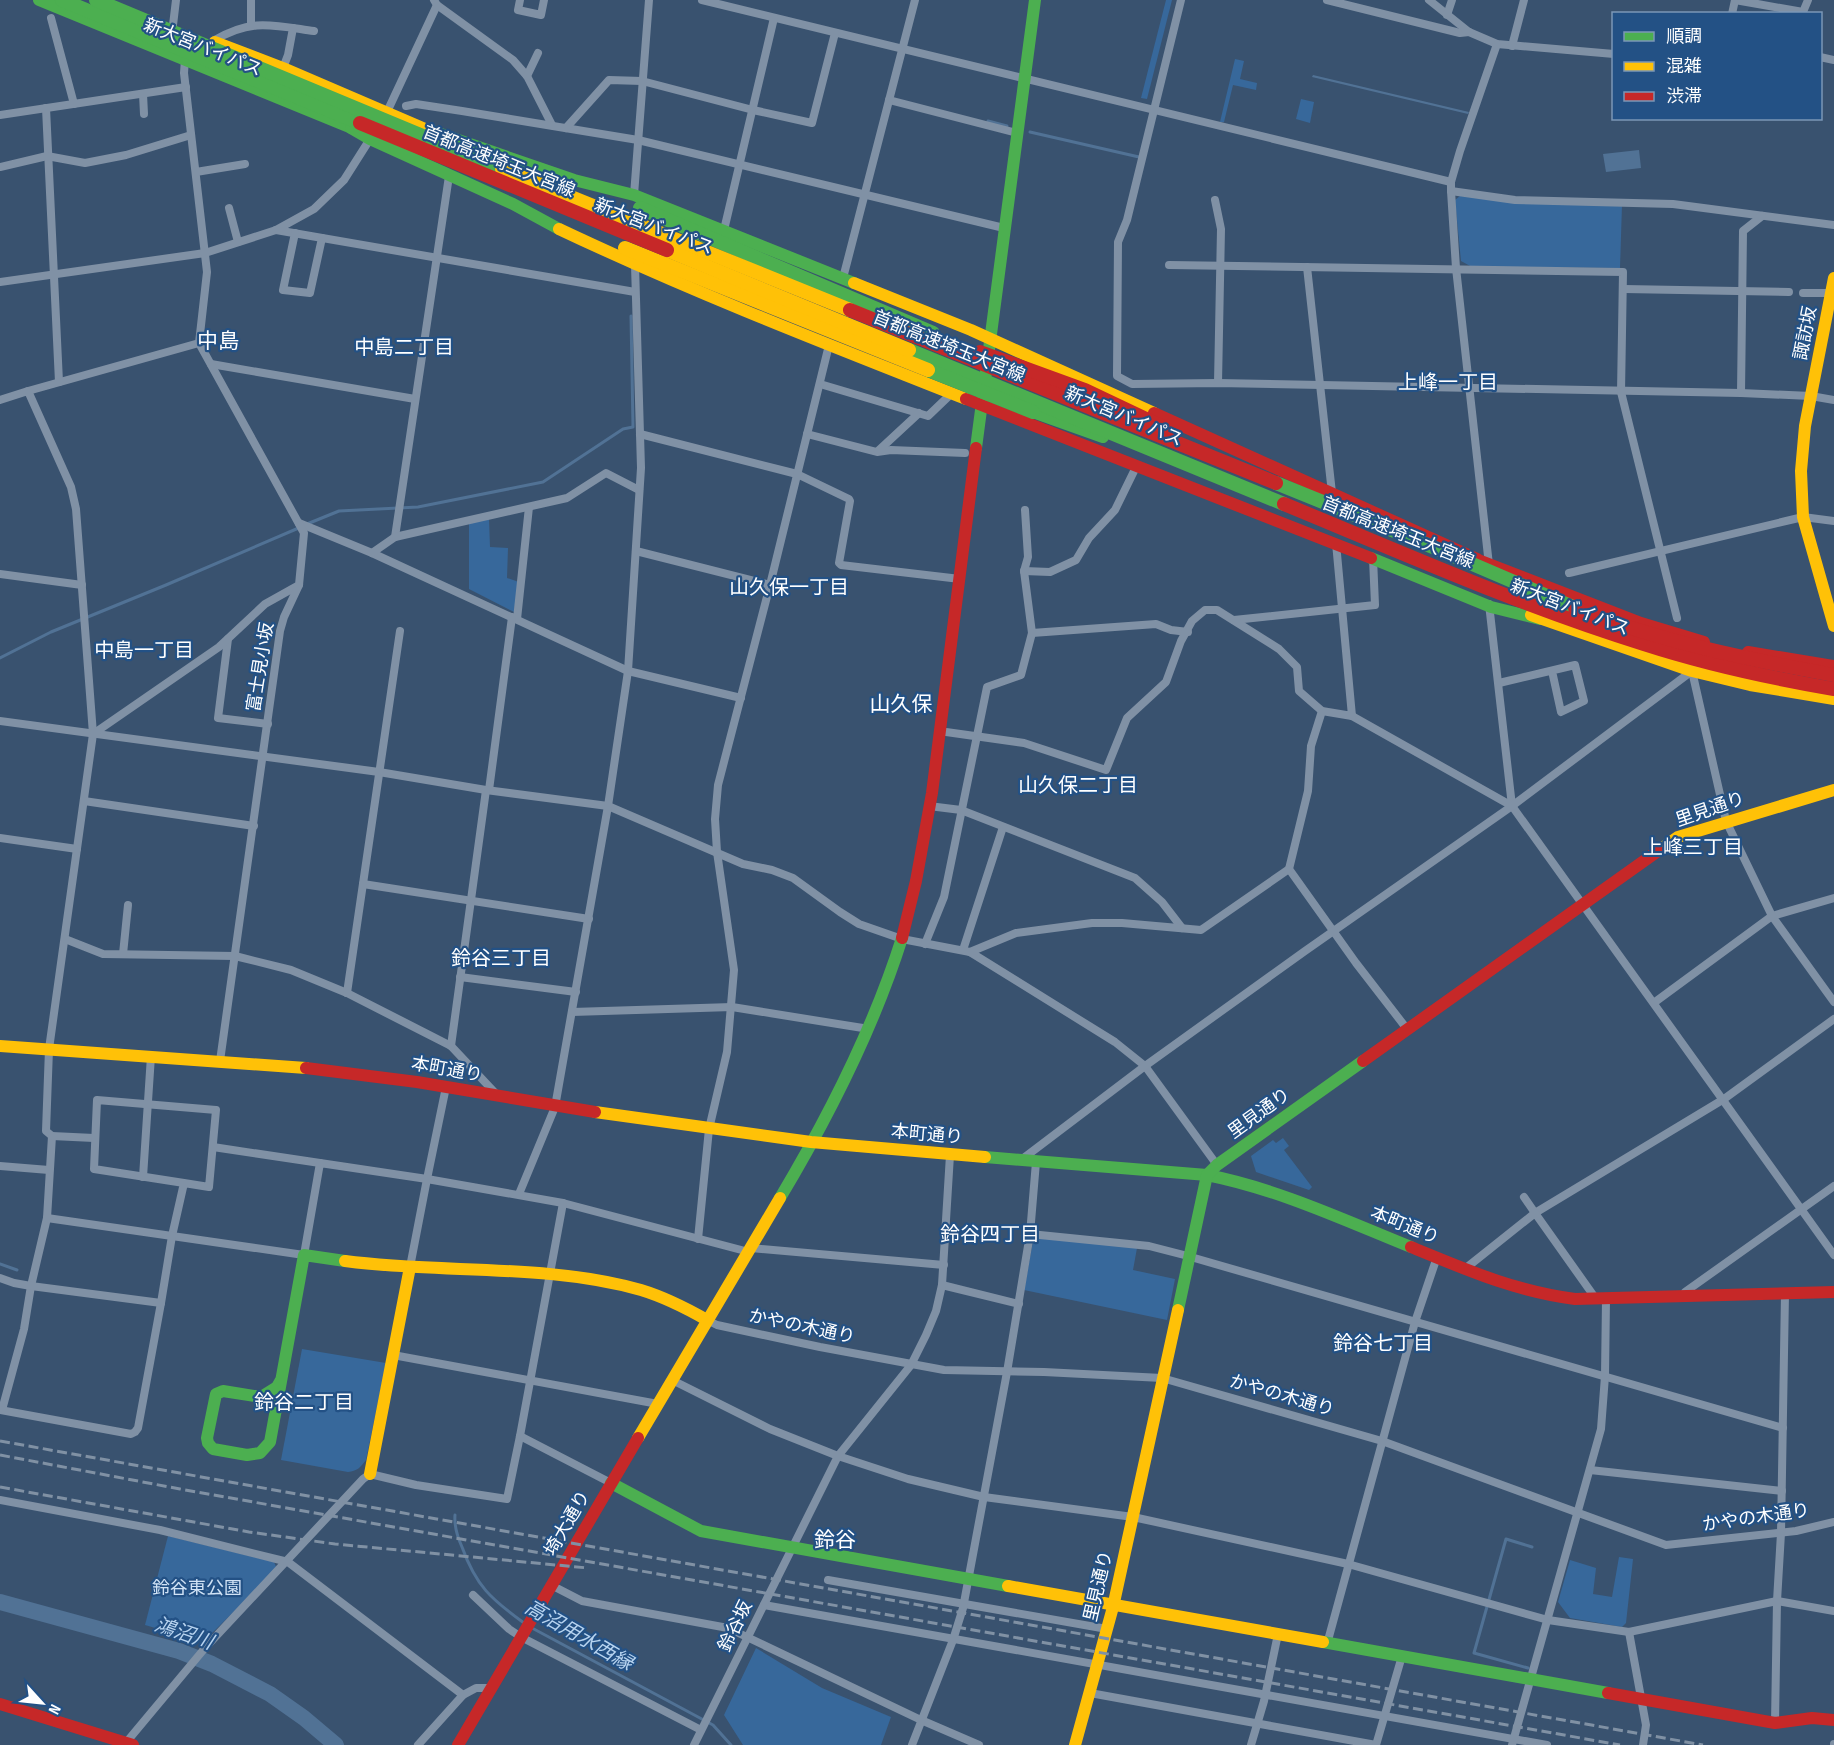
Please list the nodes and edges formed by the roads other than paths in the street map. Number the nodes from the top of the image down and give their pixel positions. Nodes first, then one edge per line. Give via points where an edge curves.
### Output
1 (39, 0) edge
2 (62, 0) edge
3 (96, 0) edge
4 (112, 0) edge
5 (176, 0) edge
6 (251, 0) edge
7 (520, 0) edge
8 (544, 0) edge
9 (649, 0) edge
10 (702, 0) edge
11 (915, 0) edge
12 (1035, 0) edge
13 (1181, 0) edge
14 (1331, 0) edge
15 (1429, 0) edge
16 (1452, 0) edge
17 (1524, 0) edge
18 (436, 2) edge
19 (1732, 12) edge
20 (1803, 12) edge
21 (1447, 15) junction
22 (51, 18) dead end
23 (774, 18) junction
24 (173, 25) junction
25 (251, 25) junction
26 (292, 28) junction
27 (314, 31) dead end
28 (1469, 32) junction
29 (835, 33) junction
30 (213, 41) junction
31 (1497, 44) junction
32 (1512, 46) junction
33 (902, 49) junction
34 (538, 53) dead end
35 (1612, 54) edge
36 (185, 59) junction
37 (283, 68) junction
38 (527, 76) junction
39 (1025, 79) junction
40 (642, 81) junction
41 (186, 87) junction
42 (142, 94) junction
43 (889, 100) junction
44 (74, 104) junction
45 (406, 106) dead end
46 (46, 108) junction
47 (753, 110) junction
48 (1153, 110) junction
49 (387, 112) junction
50 (144, 114) dead end
51 (0, 115) edge
52 (552, 125) junction
53 (351, 128) junction
54 (566, 128) junction
55 (432, 131) junction
56 (1017, 133) junction
57 (191, 135) junction
58 (370, 139) junction
59 (638, 140) junction
60 (47, 156) junction
61 (245, 164) dead end
62 (740, 164) junction
63 (0, 166) edge
64 (196, 172) junction
65 (449, 176) junction
66 (574, 180) junction
67 (1451, 187) junction
68 (865, 194) junction
69 (634, 195) junction
70 (1215, 200) dead end
71 (513, 204) junction
72 (229, 208) dead end
73 (1762, 216) junction
74 (1834, 225) edge
75 (1004, 228) junction
76 (276, 230) junction
77 (724, 230) junction
78 (295, 233) junction
79 (322, 238) junction
80 (238, 242) junction
81 (205, 253) junction
82 (437, 258) junction
83 (1220, 264) junction
84 (635, 265) junction
85 (1169, 265) dead end
86 (1307, 267) junction
87 (1456, 268) junction
88 (55, 276) junction
89 (843, 278) junction
90 (1834, 278) edge
91 (0, 282) edge
92 (1624, 289) junction
93 (1741, 291) junction
94 (635, 292) junction
95 (1789, 292) dead end
96 (1803, 293) dead end
97 (1831, 293) junction
98 (989, 338) junction
99 (199, 344) junction
100 (829, 345) junction
101 (211, 364) junction
102 (59, 382) junction
103 (1218, 383) junction
104 (820, 384) junction
105 (1319, 386) junction
106 (1468, 388) junction
107 (28, 391) junction
108 (952, 392) junction
109 (1621, 392) junction
110 (1741, 393) junction
111 (1811, 396) junction
112 (415, 399) junction
113 (0, 400) edge
114 (1834, 400) edge
115 (981, 403) junction
116 (920, 413) junction
117 (640, 434) junction
118 (807, 434) junction
119 (877, 452) junction
120 (1158, 452) junction
121 (965, 453) dead end
122 (1137, 465) junction
123 (797, 474) junction
124 (639, 490) junction
125 (1332, 493) junction
126 (529, 507) junction
127 (1025, 510) dead end
128 (1803, 517) junction
129 (1834, 521) edge
130 (298, 523) junction
131 (395, 537) junction
132 (1414, 539) junction
133 (1336, 543) junction
134 (1660, 550) junction
135 (636, 551) junction
136 (372, 553) junction
137 (1373, 558) junction
138 (1483, 562) junction
139 (1024, 572) junction
140 (1569, 573) dead end
141 (0, 574) edge
142 (960, 579) junction
143 (82, 585) junction
144 (298, 585) junction
145 (770, 585) junction
146 (1484, 593) junction
147 (1491, 607) junction
148 (1341, 609) junction
149 (515, 618) junction
150 (1677, 618) dead end
151 (1540, 619) junction
152 (1233, 620) junction
153 (1834, 626) edge
154 (400, 631) dead end
155 (1188, 632) junction
156 (1032, 633) junction
157 (228, 638) junction
158 (1834, 666) edge
159 (628, 671) junction
160 (1552, 671) junction
161 (1692, 671) junction
162 (1834, 675) edge
163 (1499, 683) junction
164 (1834, 689) edge
165 (741, 698) junction
166 (1834, 699) edge
167 (1322, 711) junction
168 (1352, 716) junction
169 (0, 721) edge
170 (268, 724) junction
171 (939, 731) junction
172 (93, 734) junction
173 (976, 736) junction
174 (264, 756) junction
175 (379, 772) junction
176 (488, 790) junction
177 (1834, 790) edge
178 (84, 801) junction
179 (608, 806) junction
180 (929, 806) junction
181 (1512, 806) junction
182 (961, 810) junction
183 (1726, 821) junction
184 (254, 826) junction
185 (1003, 827) junction
186 (0, 838) edge
187 (77, 849) junction
188 (717, 852) junction
189 (1289, 869) junction
190 (363, 884) junction
191 (1834, 898) edge
192 (471, 900) junction
193 (1582, 903) junction
194 (128, 905) dead end
195 (1772, 916) junction
196 (589, 919) junction
197 (1182, 928) junction
198 (1334, 931) junction
199 (65, 939) junction
200 (902, 939) junction
201 (925, 944) junction
202 (966, 951) junction
203 (123, 954) junction
204 (235, 956) junction
205 (460, 977) junction
206 (576, 992) junction
207 (347, 993) junction
208 (1655, 1002) junction
209 (1834, 1002) edge
210 (732, 1007) junction
211 (572, 1012) junction
212 (1834, 1019) edge
213 (869, 1029) junction
214 (1407, 1029) junction
215 (0, 1046) edge
216 (451, 1046) junction
217 (50, 1049) junction
218 (151, 1056) junction
219 (220, 1061) junction
220 (1145, 1066) junction
221 (446, 1087) junction
222 (498, 1097) junction
223 (1724, 1099) junction
224 (148, 1104) junction
225 (555, 1107) junction
226 (709, 1129) junction
227 (52, 1136) junction
228 (94, 1138) junction
229 (811, 1142) junction
230 (213, 1147) junction
231 (950, 1155) junction
232 (1021, 1160) junction
233 (1036, 1162) junction
234 (320, 1163) junction
235 (0, 1166) edge
236 (49, 1170) junction
237 (1212, 1170) junction
238 (143, 1177) junction
239 (427, 1179) junction
240 (184, 1183) junction
241 (1834, 1186) edge
242 (519, 1194) junction
243 (1524, 1197) dead end
244 (563, 1203) junction
245 (1802, 1209) junction
246 (1535, 1213) junction
247 (47, 1218) junction
248 (1030, 1234) junction
249 (172, 1236) junction
250 (699, 1239) junction
251 (750, 1250) junction
252 (304, 1255) junction
253 (1834, 1255) edge
254 (1188, 1256) junction
255 (1437, 1257) junction
256 (944, 1265) junction
257 (410, 1267) junction
258 (1466, 1268) junction
259 (550, 1275) junction
260 (0, 1278) edge
261 (31, 1286) junction
262 (942, 1286) junction
263 (1834, 1292) edge
264 (1785, 1293) junction
265 (1684, 1296) junction
266 (1601, 1299) junction
267 (160, 1302) junction
268 (1019, 1304) junction
269 (707, 1320) junction
270 (1415, 1322) junction
271 (393, 1355) junction
272 (911, 1365) junction
273 (1007, 1372) junction
274 (1605, 1376) junction
275 (1162, 1378) junction
276 (530, 1379) junction
277 (282, 1380) junction
278 (672, 1380) junction
279 (261, 1397) junction
280 (658, 1404) junction
281 (1, 1410) edge
282 (276, 1413) junction
283 (1783, 1428) junction
284 (520, 1436) junction
285 (1382, 1441) junction
286 (838, 1456) junction
287 (1590, 1470) junction
288 (370, 1474) junction
289 (611, 1483) junction
290 (1782, 1491) junction
291 (984, 1497) junction
292 (0, 1500) edge
293 (1578, 1512) junction
294 (1132, 1517) junction
295 (1834, 1522) edge
296 (1781, 1533) junction
297 (792, 1548) junction
298 (288, 1562) junction
299 (1348, 1564) junction
300 (828, 1580) dead end
301 (968, 1580) junction
302 (551, 1586) junction
303 (473, 1595) dead end
304 (1777, 1601) junction
305 (964, 1604) junction
306 (764, 1605) junction
307 (1113, 1607) junction
308 (1834, 1611) edge
309 (1548, 1620) junction
310 (1107, 1629) junction
311 (525, 1630) junction
312 (1629, 1632) junction
313 (1278, 1634) junction
314 (748, 1637) junction
315 (953, 1640) junction
316 (1327, 1644) junction
317 (1402, 1656) junction
318 (1097, 1665) junction
319 (1530, 1679) junction
320 (491, 1688) junction
321 (1090, 1693) junction
322 (463, 1695) junction
323 (1265, 1695) junction
324 (1640, 1700) junction
325 (0, 1704) edge
326 (1384, 1716) junction
327 (921, 1720) junction
328 (1834, 1720) edge
329 (1257, 1723) junction
330 (1775, 1723) junction
331 (704, 1724) junction
332 (1513, 1742) edge
333 (127, 1744) edge
334 (418, 1745) edge
335 (458, 1745) edge
336 (694, 1745) edge
337 (912, 1745) edge
338 (979, 1745) edge
339 (1075, 1745) edge
340 (1251, 1745) edge
341 (1376, 1745) edge
342 (1547, 1745) edge
343 (1643, 1745) edge

1 - 36 main road, 新大宮バイパス
2 - 120 main road, 首都高速埼玉大宮線, bridge
3 - 132 main road, 首都高速埼玉大宮線, bridge
4 - 24 main road, 新大宮バイパス
5 - 24 street
6 - 25 street
7 - 8 street via 518,9 541,15
9 - 40 street
10 - 23 street
11 - 33 street
12 - 39 main road, 埼大通り
13 - 48 street
14 - 28 street via 1460,33
15 - 21 street
16 - 21 street
17 - 32 street
18 - 38 street via 513,60
18 - 49 street
19 - 20 street via 1735,0
21 - 28 street
22 - 44 street
23 - 29 street
23 - 47 street
24 - 30 main road, 新大宮バイパス
25 - 26 street
25 - 30 street
26 - 27 street
26 - 37 street
28 - 31 street
29 - 33 street
29 - 47 street via 812,123
30 - 37 main road, 新大宮バイパス
31 - 32 street
31 - 67 street
32 - 35 street
33 - 39 street
33 - 43 street
34 - 38 street
36 - 41 street
36 - 53 main road, 新大宮バイパス
37 - 49 main road, 新大宮バイパス
38 - 52 street
39 - 48 street
39 - 56 main road, 埼大通り
40 - 47 street
40 - 54 street via 609,81
40 - 59 street
41 - 42 street
41 - 57 street
42 - 44 street
42 - 50 street
43 - 56 street
43 - 68 street
44 - 46 street
45 - 52 street via 416,104
46 - 51 street
46 - 60 street
47 - 62 street
48 - 67 street
48 - 103 street via 1127,220 1118,242 1117,376 1132,384
49 - 55 main road, 新大宮バイパス
52 - 54 street
53 - 55 main road, 新大宮バイパス via 956,362
53 - 58 main road
54 - 59 street
55 - 66 main road
56 - 75 main road, 埼大通り
57 - 60 street via 85,163
57 - 64 street
58 - 65 main road
58 - 76 street via 344,180 322,202
59 - 62 street
59 - 69 street
60 - 63 street
60 - 88 street
61 - 64 street
62 - 68 street
62 - 77 street
64 - 81 street
65 - 71 main road
65 - 82 street
66 - 69 main road
66 - 132 main road, bridge via 970,349 1085,390 1351,507
67 - 73 street via 1515,200 1673,204
67 - 87 street
68 - 75 street
68 - 89 street
69 - 77 main road
70 - 83 street via 1221,229
71 - 84 main road
71 - 120 main road, bridge via 985,394 1127,446
72 - 80 street
73 - 74 street
73 - 93 street via 1743,231
75 - 98 main road, 埼大通り
76 - 78 street
76 - 80 street
77 - 89 main road
78 - 79 street
78 - 79 street via 283,290 310,293
79 - 82 street
80 - 81 street
81 - 88 street
81 - 99 street via 207,272
82 - 94 street
82 - 112 street
83 - 85 street
83 - 86 street
83 - 103 street
84 - 94 street
84 - 100 main road
86 - 87 street
86 - 105 street
87 - 92 street via 1623,272
87 - 106 street
88 - 91 street
88 - 102 street
89 - 98 main road
90 - 97 main road, 諏訪坂
92 - 93 street
92 - 109 street
93 - 95 street
93 - 110 street
94 - 117 street
96 - 97 street
97 - 111 main road, 諏訪坂
98 - 115 main road, 埼大通り
98 - 125 main road
99 - 101 street
99 - 102 street
100 - 104 street
100 - 108 main road
101 - 112 street
101 - 130 street
102 - 107 street
103 - 105 street
104 - 116 street
104 - 118 street
105 - 106 street
105 - 125 street
106 - 109 street
106 - 138 street
107 - 113 street
107 - 143 street via 71,488
108 - 115 main road
108 - 116 street via 928,416
109 - 110 street
109 - 134 street
110 - 111 street
111 - 114 street
111 - 128 main road, 諏訪坂 via 1802,449
112 - 131 street
115 - 122 main road
115 - 142 main road, 埼大通り
116 - 119 street
117 - 123 street
117 - 124 street
118 - 119 street
118 - 123 street
119 - 121 street
120 - 164 main road, 首都高速埼玉大宮線, bridge via 1589,627 1730,668
122 - 133 main road
122 - 139 street via 1115,510 1089,538 1076,560 1050,572
123 - 142 street via 850,501 841,565
123 - 145 street
124 - 126 street via 606,473 567,498
124 - 135 street
125 - 138 main road
126 - 131 street
126 - 149 street
127 - 139 street via 1028,557
128 - 129 street
128 - 134 street
128 - 153 main road, 諏訪坂
130 - 136 street
130 - 144 street, 富士見小坂 via 304,533
131 - 136 street
132 - 162 main road, 首都高速埼玉大宮線, bridge via 1591,615 1731,655
133 - 137 main road
133 - 148 street
134 - 140 street
134 - 150 street
135 - 145 street
135 - 159 street
136 - 149 street
137 - 147 main road
137 - 148 street via 1375,605
138 - 146 main road, 新大宮バイパス via 1008,383
138 - 158 main road, 新大宮バイパス via 1680,635 1730,649
139 - 156 street
141 - 143 street
142 - 171 main road, 埼大通り
143 - 172 street
144 - 157 street via 266,604
144 - 170 street, 富士見小坂 via 280,631
145 - 165 street
146 - 147 street
146 - 151 main road, 新大宮バイパス
147 - 151 main road
147 - 163 street
148 - 152 street
148 - 168 street
149 - 159 street
149 - 176 street
151 - 161 main road, 新大宮バイパス
152 - 155 street via 1217,610 1205,610 1192,621
152 - 167 street via 1279,649 1297,667 1299,691
154 - 175 street
155 - 156 street via 1156,624
155 - 173 street via 1167,682 1127,718 1106,770 1024,742
156 - 173 street via 1021,675 987,687
157 - 170 street via 218,718
157 - 172 street
159 - 165 street
159 - 179 street
160 - 160 street via 1575,665 1584,702 1561,712
160 - 163 street
161 - 166 main road, 新大宮バイパス
161 - 181 street
161 - 183 street
163 - 181 street
165 - 188 street via 718,785
167 - 168 street
167 - 189 street via 1311,746 1308,791
168 - 181 street
169 - 172 street
170 - 174 street, 富士見小坂
171 - 173 street
171 - 180 main road, 埼大通り
172 - 174 street
172 - 178 street
173 - 182 street
174 - 175 street
174 - 184 street, 富士見小坂
175 - 176 street
175 - 190 street
176 - 179 street
176 - 192 street
177 - 183 main road, 里見通り
178 - 184 street
178 - 187 street
179 - 188 street
179 - 196 street
180 - 182 street
180 - 200 main road, 埼大通り
181 - 193 street
181 - 198 street
182 - 185 street
182 - 201 street via 944,897
183 - 193 main road, 里見通り via 1678,837
183 - 195 street
184 - 204 street, 富士見小坂
185 - 197 street via 1135,878 1162,902
185 - 202 street
186 - 187 street
187 - 199 street
188 - 200 street via 793,878 859,924
188 - 210 street via 734,970
189 - 197 street via 1201,930
189 - 198 street
190 - 192 street
190 - 207 street
191 - 195 street
192 - 196 street
192 - 205 street
193 - 208 street
193 - 214 main road, 里見通り
194 - 203 street
195 - 208 street
195 - 209 street
196 - 206 street
197 - 202 street via 1092,923 1016,933
198 - 214 street
198 - 220 street
199 - 203 street via 103,954
199 - 217 street
200 - 201 street
200 - 213 main road, 埼大通り
201 - 202 street
202 - 220 street via 1115,1042
203 - 204 street
204 - 207 street via 291,970
204 - 219 street, 富士見小坂
205 - 206 street
205 - 216 street
206 - 211 street
207 - 216 street
208 - 223 street
210 - 211 street
210 - 213 street
210 - 226 street via 727,1052
211 - 225 street
212 - 223 street
213 - 229 main road, 埼大通り
214 - 237 main road, 里見通り
215 - 217 main road, 本町通り
216 - 222 street
217 - 218 main road, 本町通り
217 - 227 street via 46,1131
218 - 219 main road, 本町通り
218 - 224 street
219 - 221 main road, 本町通り via 339,1071
220 - 232 street
220 - 237 street
221 - 222 main road, 本町通り
221 - 239 street
222 - 225 main road, 本町通り
223 - 245 street
223 - 246 street
224 - 228 street via 97,1100
224 - 230 street via 216,1110
224 - 238 street
225 - 226 main road, 本町通り
225 - 242 street
226 - 229 main road, 本町通り
226 - 250 street
227 - 228 street
227 - 236 street
228 - 238 street via 94,1169
229 - 231 main road, 本町通り
229 - 251 main road, 埼大通り
230 - 234 street
230 - 240 street via 209,1187
231 - 232 main road, 本町通り
231 - 256 street, 鈴谷坂
232 - 233 main road, 本町通り
233 - 237 main road, 本町通り
233 - 248 street
234 - 239 street
234 - 252 street
235 - 236 street
236 - 247 street
237 - 254 main road, 里見通り
237 - 255 main road, 本町通り
238 - 240 street
239 - 242 street
239 - 257 street
240 - 249 street
241 - 245 street
242 - 244 street
243 - 246 street
244 - 250 street
244 - 259 street
245 - 253 street
245 - 265 street
246 - 258 street
246 - 266 street
247 - 249 street
247 - 261 street
248 - 254 street via 1149,1246
248 - 268 street
249 - 252 street
249 - 267 street
250 - 251 street
251 - 256 street
251 - 269 main road, 埼大通り
252 - 257 main road
252 - 277 main road
254 - 270 street
254 - 275 main road, 里見通り
255 - 258 main road, 本町通り
255 - 270 street
256 - 262 street, 鈴谷坂
257 - 259 main road
257 - 271 main road
258 - 266 main road, 本町通り via 1535,1293
259 - 269 main road via 640,1290 667,1298
259 - 276 street
260 - 261 street
261 - 267 street
261 - 281 street via 24,1329
262 - 268 street
262 - 272 street, 鈴谷坂 via 936,1311
263 - 264 main road, 本町通り
264 - 265 main road, 本町通り
264 - 283 street
265 - 266 main road, 本町通り
266 - 274 street
267 - 281 street via 135,1432
268 - 273 street
269 - 272 street, かやの木通り
269 - 278 main road, 埼大通り
270 - 274 street
270 - 285 street
271 - 276 street
271 - 288 main road
272 - 273 street, かやの木通り
272 - 286 street, 鈴谷坂
273 - 275 street, かやの木通り
273 - 291 street
274 - 283 street
274 - 287 street via 1601,1430
275 - 285 street, かやの木通り
275 - 294 main road, 里見通り
276 - 280 street
276 - 284 street
277 - 279 main road
277 - 282 main road
278 - 280 main road, 埼大通り
278 - 286 street via 770,1429
279 - 282 main road via 269,1401
279 - 282 main road via 223,1391 216,1394 207,1438 210,1446 247,1455 260,1453 270,1442
280 - 289 main road, 埼大通り
283 - 290 street
284 - 288 street via 507,1499
284 - 289 street
285 - 293 street, かやの木通り
285 - 299 street
286 - 291 street via 908,1479
286 - 297 street, 鈴谷坂
287 - 290 street
287 - 293 street
288 - 298 street
289 - 297 main road via 701,1532
289 - 302 main road, 埼大通り
290 - 296 street
291 - 294 street
291 - 301 street
292 - 298 street via 160,1530
293 - 296 street, かやの木通り via 1666,1545
293 - 309 street
294 - 299 street
294 - 307 main road, 里見通り
295 - 296 street, かやの木通り
296 - 304 street
297 - 301 main road
297 - 306 street, 鈴谷坂
298 - 322 street
298 - 333 street via 205,1648
299 - 309 street
299 - 316 street
300 - 305 street
301 - 305 street
301 - 307 main road
302 - 311 main road, 埼大通り
302 - 314 street via 582,1601 728,1628
303 - 311 street via 509,1629
304 - 308 street
304 - 312 street
304 - 330 street
305 - 310 street
305 - 315 street
306 - 314 street, 鈴谷坂
306 - 315 street
307 - 310 main road, 里見通り
307 - 313 main road
309 - 312 street
309 - 319 street
310 - 318 main road, 里見通り
311 - 320 main road, 埼大通り
311 - 331 street
312 - 324 street
313 - 316 main road
313 - 323 street
314 - 327 street
314 - 331 street, 鈴谷坂
315 - 318 street
315 - 327 street
316 - 317 main road
317 - 319 main road
317 - 326 street
318 - 321 main road, 里見通り
318 - 323 street
319 - 324 main road
319 - 332 street
320 - 322 street via 476,1688
320 - 335 main road, 埼大通り
321 - 329 street
321 - 339 main road, 里見通り
322 - 334 street
323 - 326 street
323 - 329 street
324 - 330 main road
324 - 343 street via 1646,1725
325 - 333 main road
326 - 332 street
326 - 341 street
327 - 337 street
327 - 338 street
328 - 330 main road via 1812,1718
329 - 340 street
329 - 341 street
331 - 336 street, 鈴谷坂
332 - 342 street

